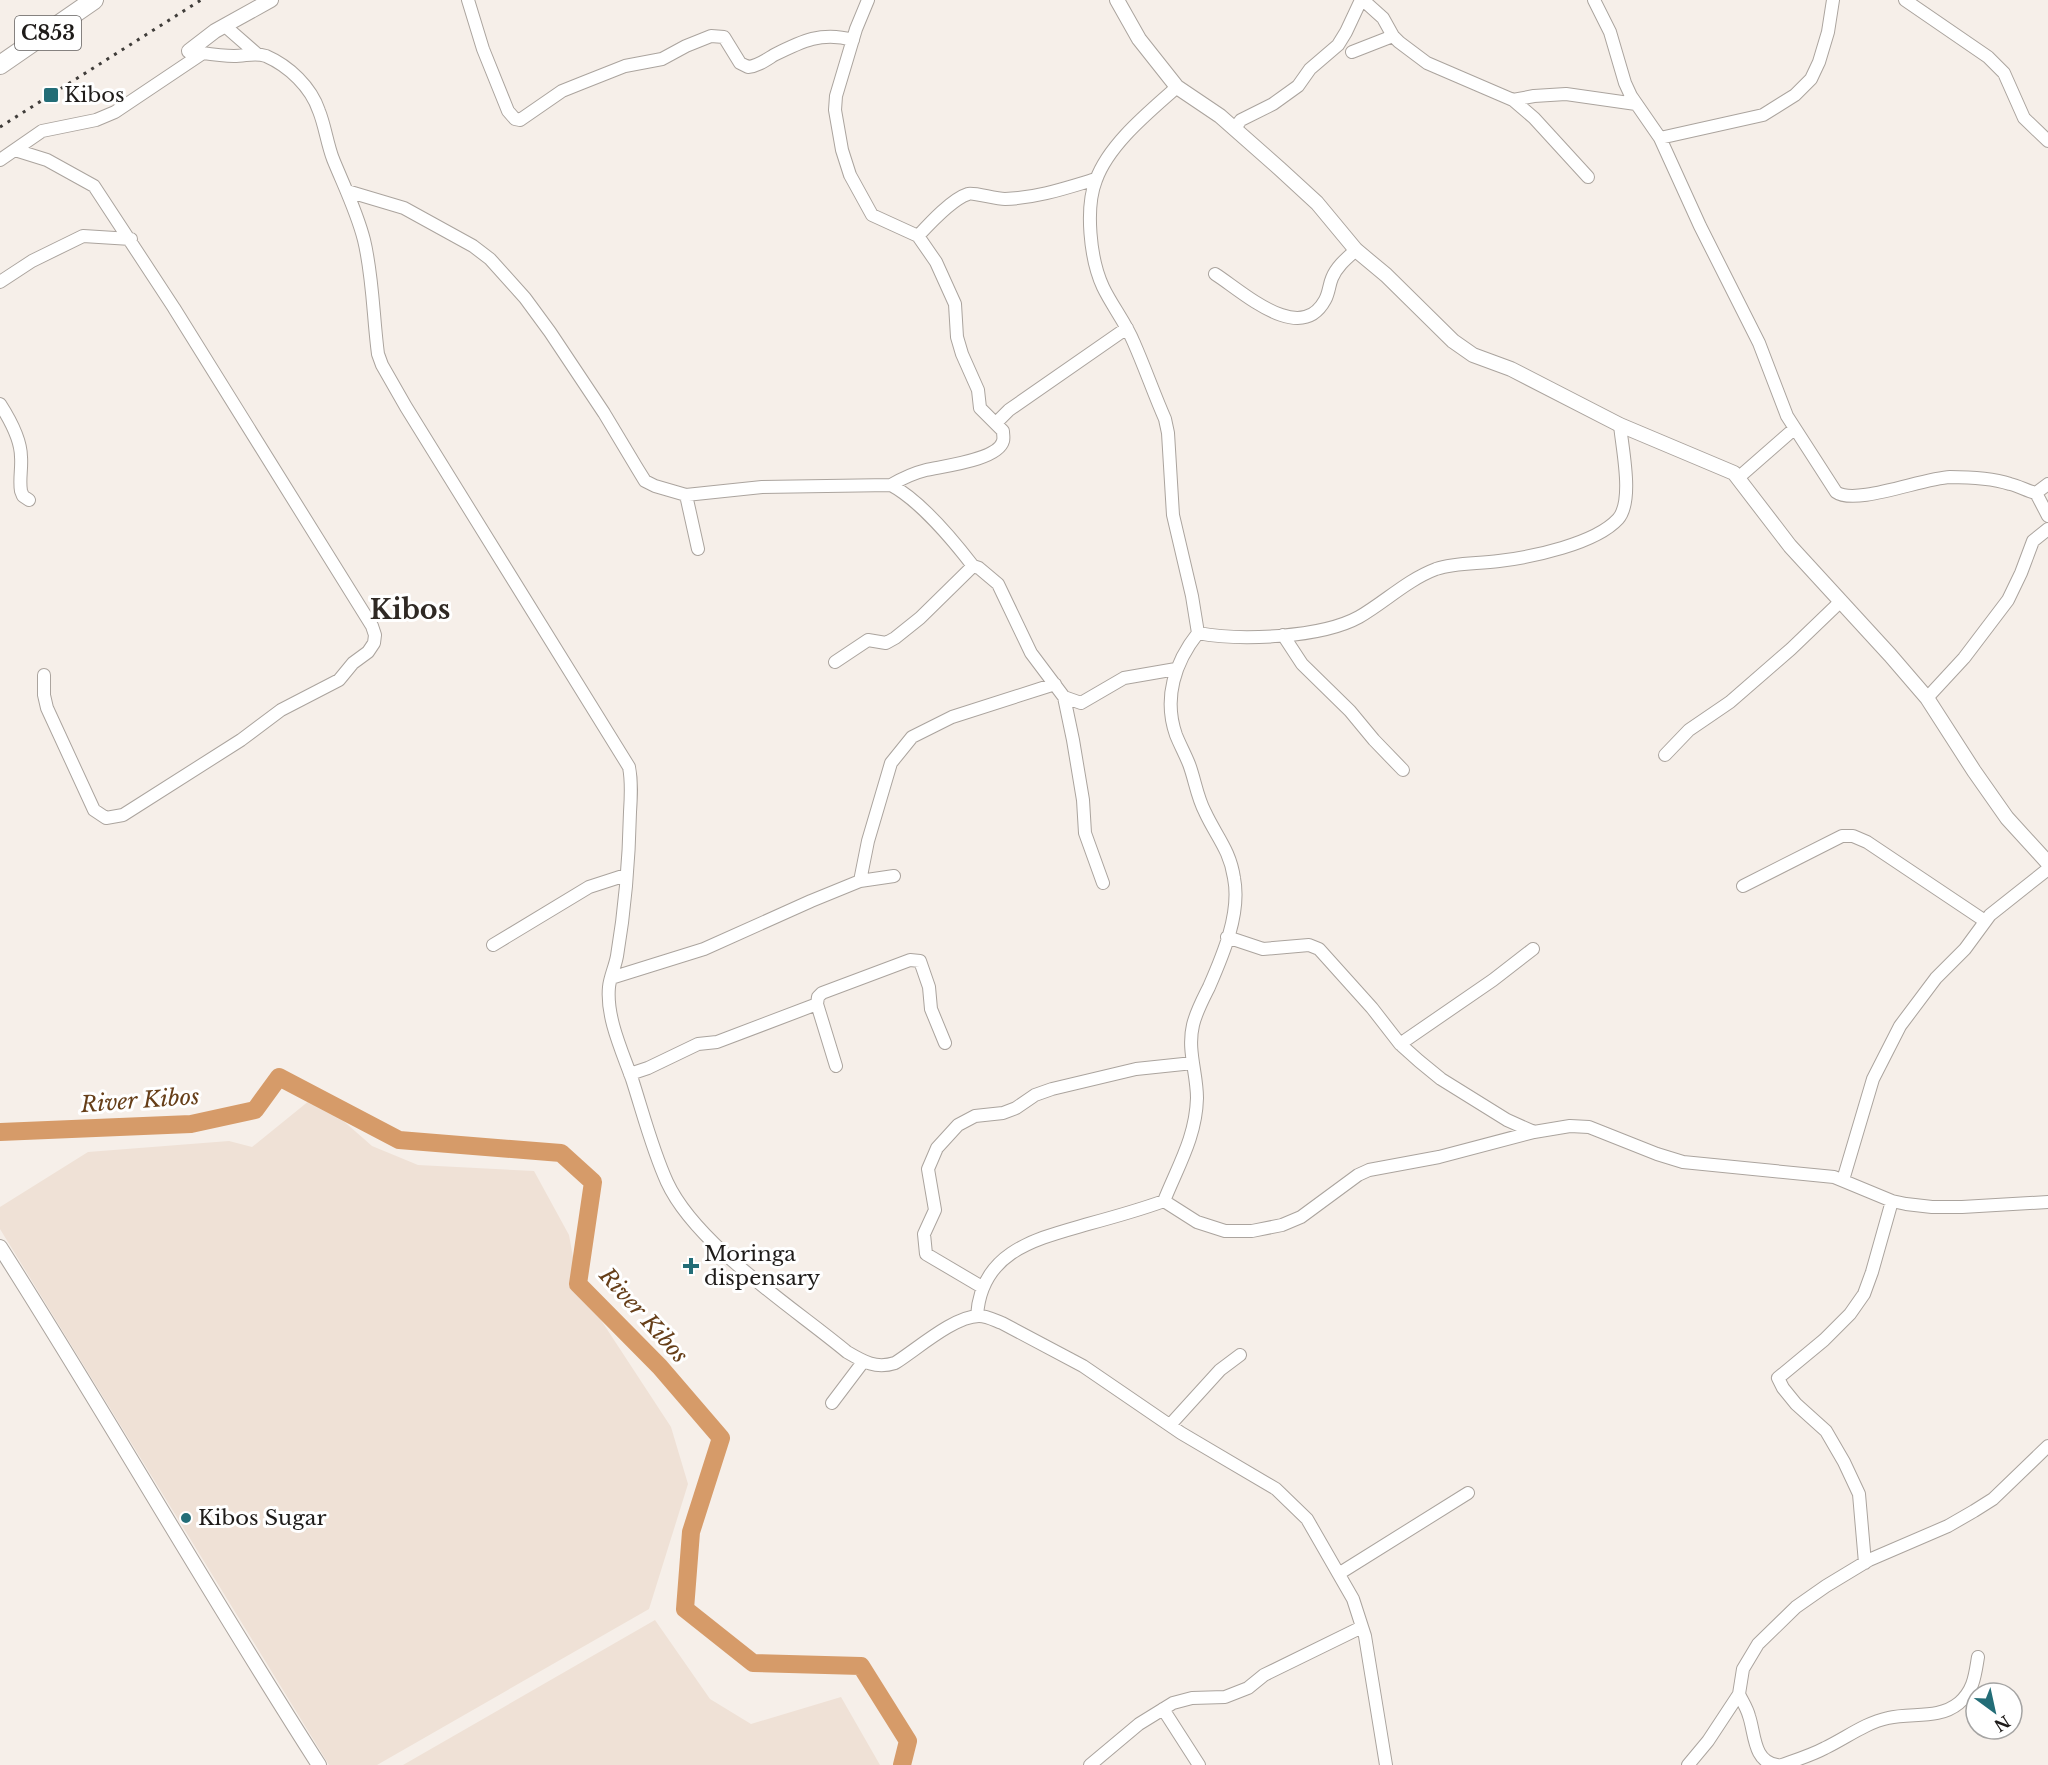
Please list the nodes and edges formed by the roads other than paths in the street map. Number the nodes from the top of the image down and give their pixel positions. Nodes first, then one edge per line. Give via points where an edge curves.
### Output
1 (94, 0) edge
2 (271, 0) edge
3 (468, 0) edge
4 (868, 0) edge
5 (1117, 0) edge
6 (1362, 0) edge
7 (1594, 0) edge
8 (1833, 0) edge
9 (1905, 0) edge
10 (225, 26) junction
11 (1393, 36) junction
12 (853, 40) junction
13 (189, 51) joint
14 (1352, 52) dead end
15 (203, 53) junction
16 (257, 54) junction
17 (0, 65) edge
18 (1177, 87) junction
19 (1514, 100) junction
20 (1636, 104) junction
21 (1234, 129) junction
22 (1660, 138) junction
23 (2048, 141) edge
24 (15, 150) junction
25 (0, 160) edge
26 (1588, 177) dead end
27 (1096, 179) junction
28 (348, 191) junction
29 (918, 236) junction
30 (131, 240) junction
31 (1356, 250) junction
32 (1215, 274) dead end
33 (0, 282) edge
34 (1127, 328) junction
35 (0, 404) edge
36 (996, 423) junction
37 (1620, 425) junction
38 (1794, 429) junction
39 (1738, 477) junction
40 (2048, 484) edge
41 (891, 485) junction
42 (2036, 493) junction
43 (686, 495) junction
44 (29, 500) dead end
45 (2048, 516) edge
46 (2048, 529) edge
47 (698, 549) dead end
48 (973, 566) junction
49 (1841, 601) junction
50 (1198, 633) junction
51 (1283, 635) junction
52 (835, 662) dead end
53 (1176, 669) junction
54 (44, 675) dead end
55 (1055, 684) junction
56 (1064, 697) junction
57 (1927, 698) junction
58 (1665, 755) dead end
59 (1403, 770) dead end
60 (2048, 863) edge
61 (2048, 869) edge
62 (626, 875) junction
63 (894, 876) dead end
64 (860, 881) junction
65 (1103, 883) dead end
66 (1743, 886) dead end
67 (1985, 921) junction
68 (1227, 937) junction
69 (493, 945) dead end
70 (1533, 949) dead end
71 (611, 978) junction
72 (817, 1004) junction
73 (945, 1042) dead end
74 (1400, 1044) junction
75 (1192, 1063) junction
76 (836, 1066) dead end
77 (630, 1074) junction
78 (1534, 1132) junction
79 (1843, 1180) junction
80 (1164, 1201) junction
81 (1892, 1201) junction
82 (2048, 1202) edge
83 (0, 1246) edge
84 (982, 1287) junction
85 (977, 1316) junction
86 (1240, 1355) dead end
87 (863, 1362) junction
88 (832, 1403) dead end
89 (1170, 1425) junction
90 (2048, 1446) edge
91 (1468, 1493) dead end
92 (1865, 1563) junction
93 (1340, 1573) junction
94 (1362, 1627) junction
95 (1978, 1657) dead end
96 (1739, 1694) junction
97 (1163, 1709) junction
98 (1797, 1763) edge
99 (319, 1765) edge
100 (1090, 1765) edge
101 (1199, 1765) edge
102 (1386, 1765) edge
103 (1688, 1765) edge
104 (1777, 1765) edge
105 (1782, 1765) edge

1 - 17 main road, C853
2 - 10 street
3 - 12 street via 508,111 520,120 562,91 625,66 662,59 711,36 724,37 740,63 748,67 801,42 832,35
4 - 12 street
5 - 18 street via 1138,39
6 - 11 street via 1383,18
6 - 21 street via 1338,45 1310,69 1298,86 1241,120
7 - 20 street
8 - 22 street via 1819,63 1794,95 1763,115
9 - 23 street via 1988,57 2004,73 2024,118
10 - 13 street
10 - 16 street
11 - 14 street
11 - 19 street via 1427,63
12 - 29 street via 835,110 850,175 872,214
13 - 15 street
15 - 16 street
15 - 24 street via 115,112 42,132
16 - 28 street via 282,66 313,96
18 - 21 street
18 - 27 street via 1131,129
19 - 20 street via 1566,94
19 - 26 street
20 - 22 street
21 - 31 street via 1317,203
22 - 38 street via 1759,343
24 - 25 street
24 - 30 street via 47,160 94,186
27 - 29 street via 1030,197 968,194
27 - 34 street via 1090,208 1095,265
28 - 43 street via 404,208 473,246 490,260 550,332 645,481
28 - 62 street via 368,258 382,365 629,767
29 - 36 street via 936,262 955,304 957,337 978,390 980,408
30 - 33 street via 83,236
30 - 54 street via 367,617 375,635 374,643 339,680 281,710 241,740 113,818 98,815 84,790 47,708
31 - 32 street via 1339,266 1324,302 1299,319 1256,303
31 - 37 street via 1473,355 1511,369
34 - 36 street
34 - 50 street via 1165,419 1173,515
35 - 44 street via 18,444 21,491
36 - 41 street via 1003,431 1004,441 999,448 978,459 925,470
37 - 39 street
37 - 51 street via 1626,496 1619,517 1611,525 1568,547 1510,560 1437,569 1346,623
38 - 39 street
38 - 42 street via 1841,496 1867,495 1950,477 2010,483
39 - 49 street via 1790,546
40 - 42 street
41 - 43 street via 762,487
41 - 48 street via 925,512
42 - 45 street
43 - 47 street
46 - 57 street via 2033,541 2008,600 1964,658
48 - 52 street via 896,638 886,643 868,640
48 - 55 street via 998,584 1031,653
49 - 57 street
49 - 58 street via 1791,649 1730,702 1689,730
50 - 51 street via 1220,637
50 - 53 street via 1184,650
51 - 59 street via 1302,664
53 - 56 street via 1124,678 1081,703
53 - 68 street via 1172,704 1175,732 1205,812 1227,849 1234,877 1235,909
55 - 56 street
55 - 64 street via 952,717 912,737 891,763
56 - 65 street via 1085,833
57 - 60 street via 2007,818
61 - 67 street
62 - 69 street via 589,887
62 - 71 street
63 - 64 street
64 - 71 street via 704,949
66 - 67 street via 1842,836 1853,836
67 - 79 street via 1900,1026 1873,1079
68 - 74 street via 1263,949 1309,945 1319,949
68 - 75 street via 1194,1023
70 - 74 street
71 - 77 street via 611,1012
72 - 73 street via 822,993 917,960 922,965 931,1009
72 - 76 street
72 - 77 street via 717,1042 698,1044
74 - 78 street via 1449,1084
75 - 80 street via 1197,1097 1191,1137
75 - 84 street via 1136,1069 1043,1091 1003,1113 967,1118 946,1136 928,1169 934,1210 924,1234 926,1254
77 - 87 street via 667,1182 695,1223 750,1274
78 - 79 street via 1589,1127 1683,1162 1808,1173
78 - 80 street via 1439,1157 1369,1170 1301,1217 1252,1231 1225,1231 1197,1222
79 - 81 street
80 - 84 street via 1028,1243 995,1267
81 - 82 street via 1932,1207
81 - 92 street via 1864,1294 1824,1341 1778,1378 1796,1404 1826,1431 1844,1462 1859,1494
83 - 99 street
84 - 85 street
85 - 87 street via 951,1326 895,1363 875,1366
85 - 89 street via 1002,1323 1083,1366
86 - 89 street via 1220,1370
87 - 88 street
89 - 93 street via 1286,1497 1307,1519
90 - 92 street via 1974,1512
91 - 93 street
92 - 96 street via 1804,1600 1758,1644 1743,1669
93 - 94 street
94 - 97 street via 1264,1676 1248,1688 1225,1697 1192,1698
94 - 102 street
95 - 98 street via 1968,1694 1950,1709 1876,1721
96 - 103 street
96 - 104 street via 1750,1717 1760,1756
97 - 100 street
97 - 101 street
98 - 105 street

